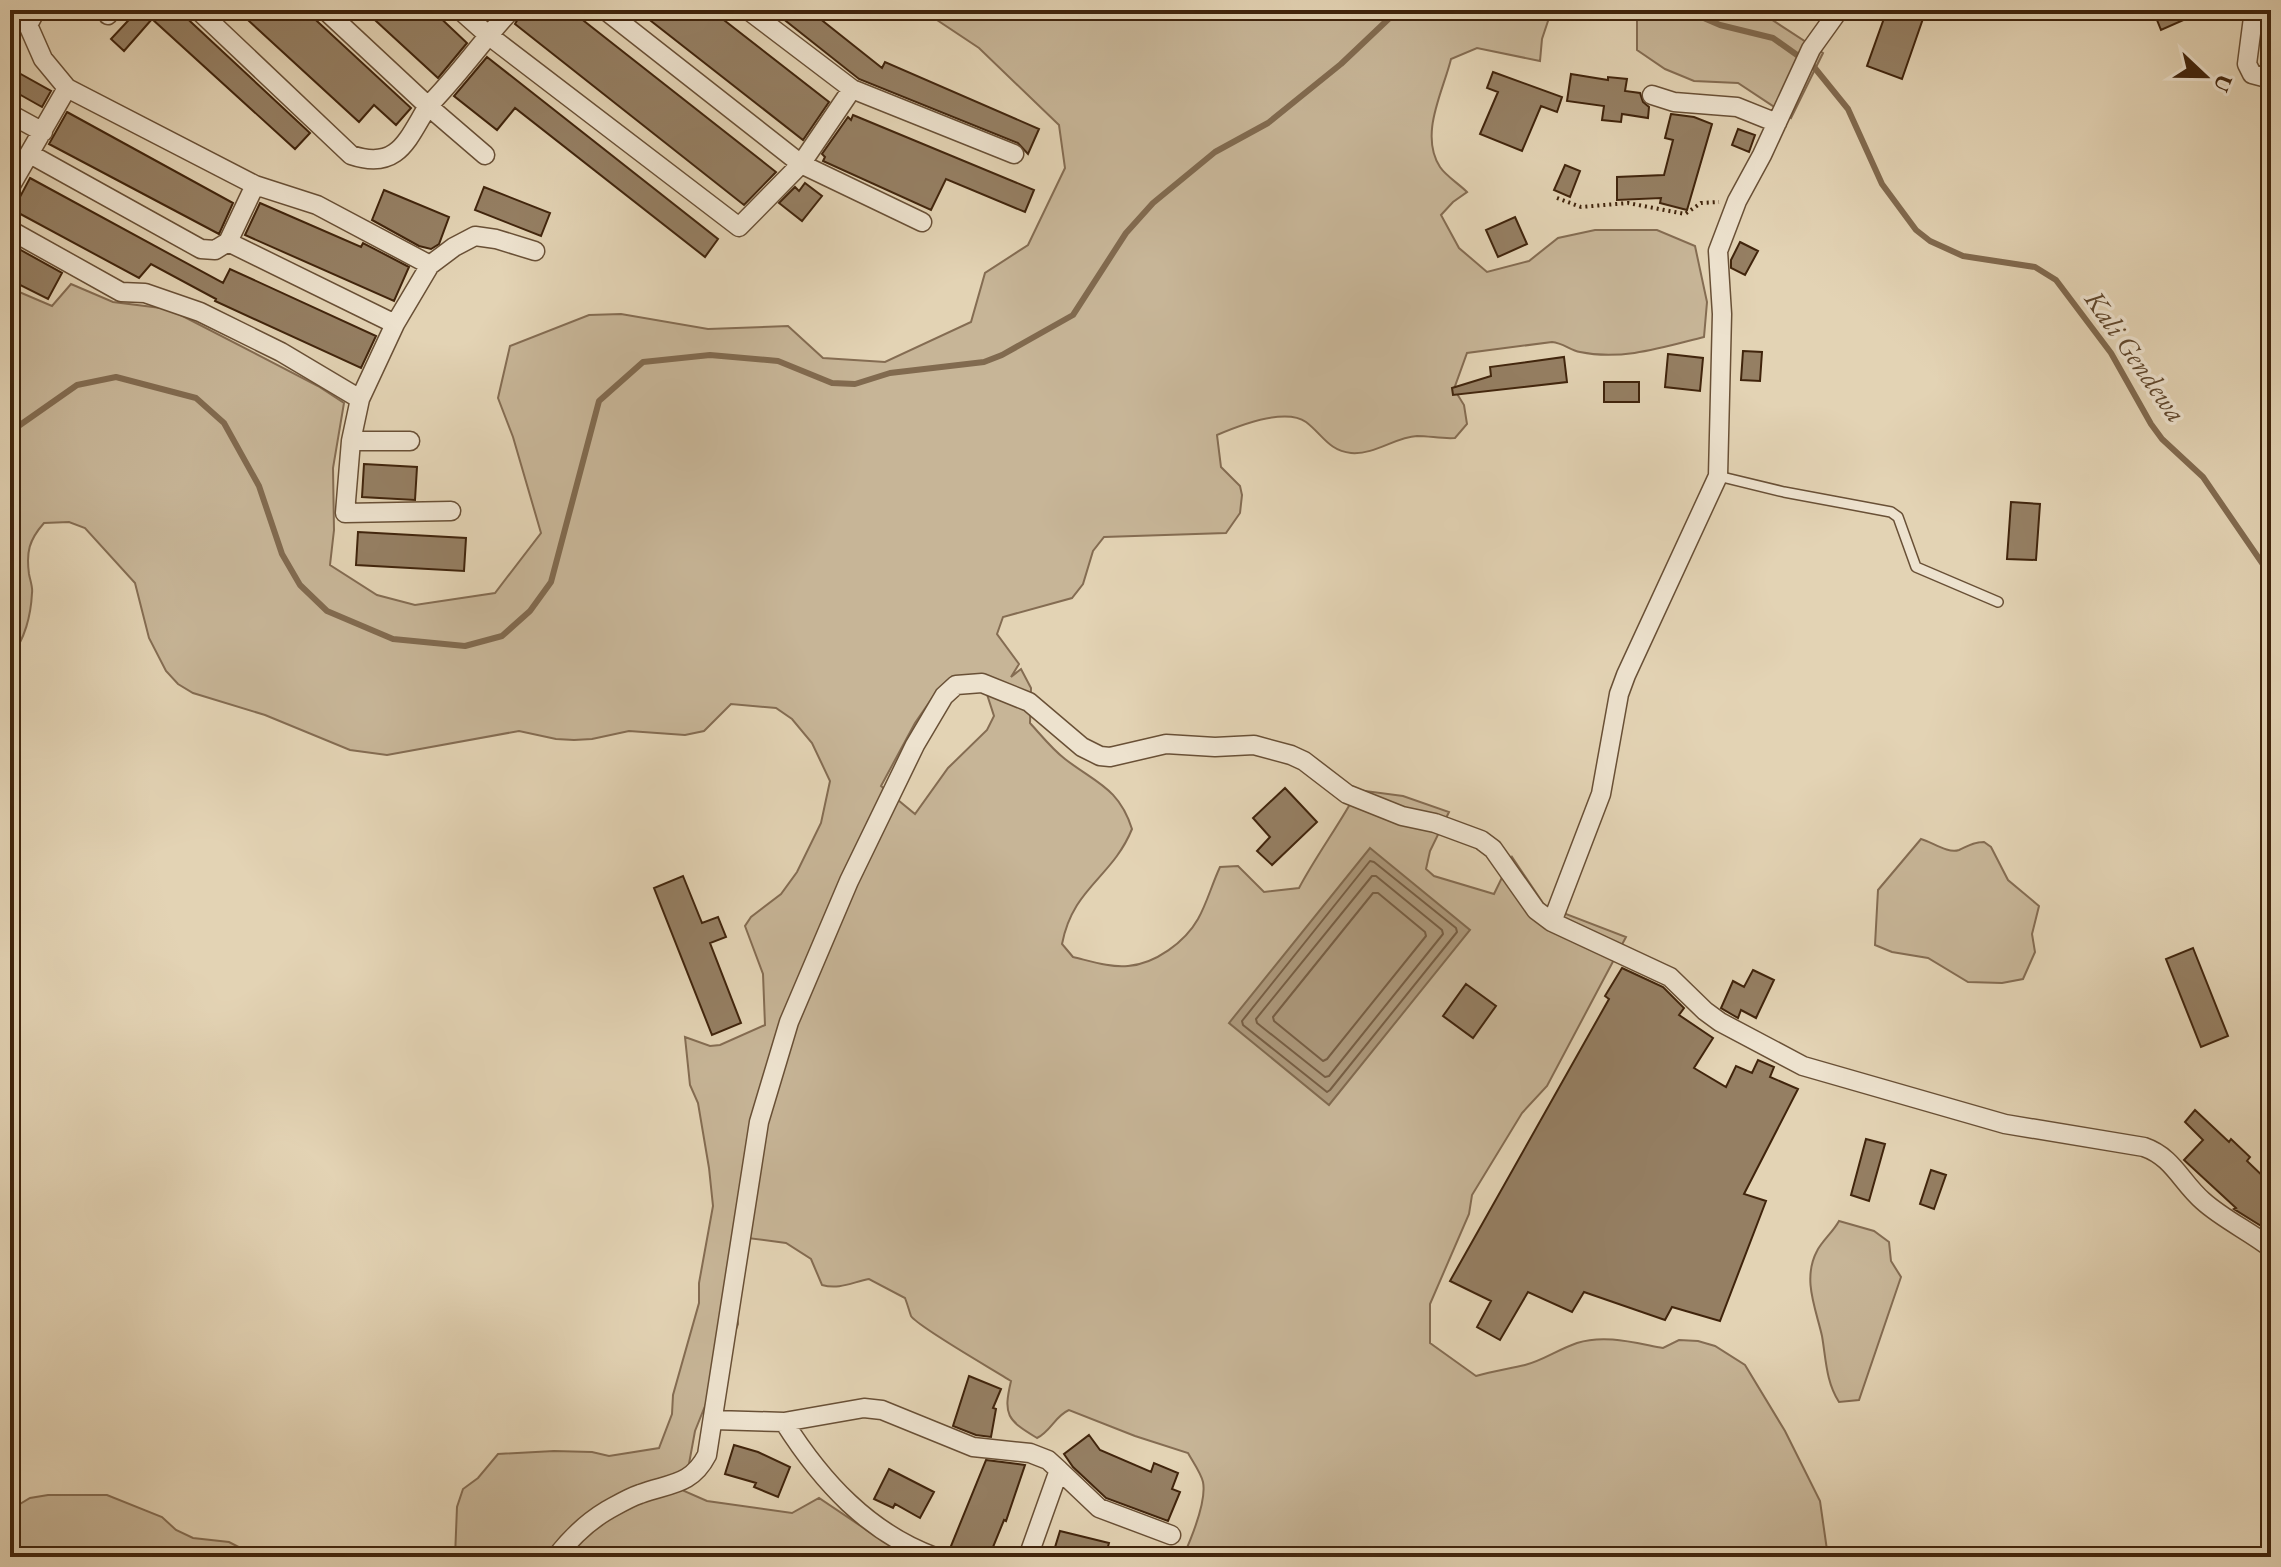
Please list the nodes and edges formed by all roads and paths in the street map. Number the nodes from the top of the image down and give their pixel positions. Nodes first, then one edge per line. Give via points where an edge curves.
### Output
1 (198, 10) edge
2 (325, 10) edge
3 (460, 10) edge
4 (511, 10) edge
5 (605, 10) edge
6 (748, 10) edge
7 (1839, 10) edge
8 (2254, 10) edge
9 (10, 16) edge
10 (32, 17) edge
11 (488, 35) junction
12 (2271, 79) edge
13 (67, 88) junction
14 (852, 89) junction
15 (1652, 95) dead end
16 (428, 106) junction
17 (10, 114) edge
18 (1777, 123) junction
19 (43, 132) junction
20 (30, 154) junction
21 (1014, 154) dead end
22 (485, 155) dead end
23 (801, 164) junction
24 (255, 185) junction
25 (10, 187) edge
26 (1557, 198) dead end
27 (1737, 201) junction
28 (922, 222) dead end
29 (10, 230) edge
30 (228, 242) junction
31 (535, 251) dead end
32 (430, 265) junction
33 (395, 324) junction
34 (360, 399) junction
35 (351, 441) junction
36 (410, 441) dead end
37 (1718, 476) junction
38 (451, 511) dead end
39 (1998, 602) dead end
40 (1552, 922) junction
41 (2271, 1248) edge
42 (714, 1420) junction
43 (784, 1422) junction
44 (1059, 1470) junction
45 (1171, 1535) dead end
46 (556, 1557) edge
47 (935, 1557) edge
48 (1028, 1557) edge

1 - 16 street via 351,155 391,157
2 - 16 street
3 - 11 street
4 - 11 street
5 - 23 street
6 - 14 street
7 - 18 street via 1811,49
8 - 12 street via 2248,69
9 - 10 street
10 - 13 street via 43,59
11 - 16 street
11 - 23 street via 733,225 745,224
13 - 19 street
13 - 24 street
14 - 21 street
14 - 23 street
15 - 18 street via 1737,107
16 - 22 street
17 - 19 street
18 - 27 street
19 - 20 street
20 - 25 street
20 - 30 street via 201,249 215,250
23 - 28 street
24 - 30 street
24 - 32 street via 317,205
26 - 27 path via 1581,207 1628,203 1685,214 1701,203
27 - 37 street via 1718,251
29 - 34 street via 121,292 145,293 200,312
30 - 33 street
31 - 32 street via 475,236
32 - 33 street
33 - 34 street
34 - 35 street
35 - 36 street
35 - 38 street via 345,513
37 - 39 lane via 1891,512 1898,517 1916,567
37 - 40 street via 1626,675 1601,794
40 - 41 street via 1670,977 1720,1022 1803,1066 2005,1124 2157,1151 2201,1200
40 - 42 street via 1536,910 1481,840 1347,794 1304,761 1277,750 1166,744 1100,756 1029,702 982,683 956,685 915,745 789,1022 759,1122
42 - 43 street
42 - 46 street via 707,1455 697,1471 604,1512
43 - 44 street via 864,1408 882,1410 973,1447 1030,1453
43 - 47 street via 847,1503 883,1533
44 - 45 street via 1099,1508
44 - 48 street

